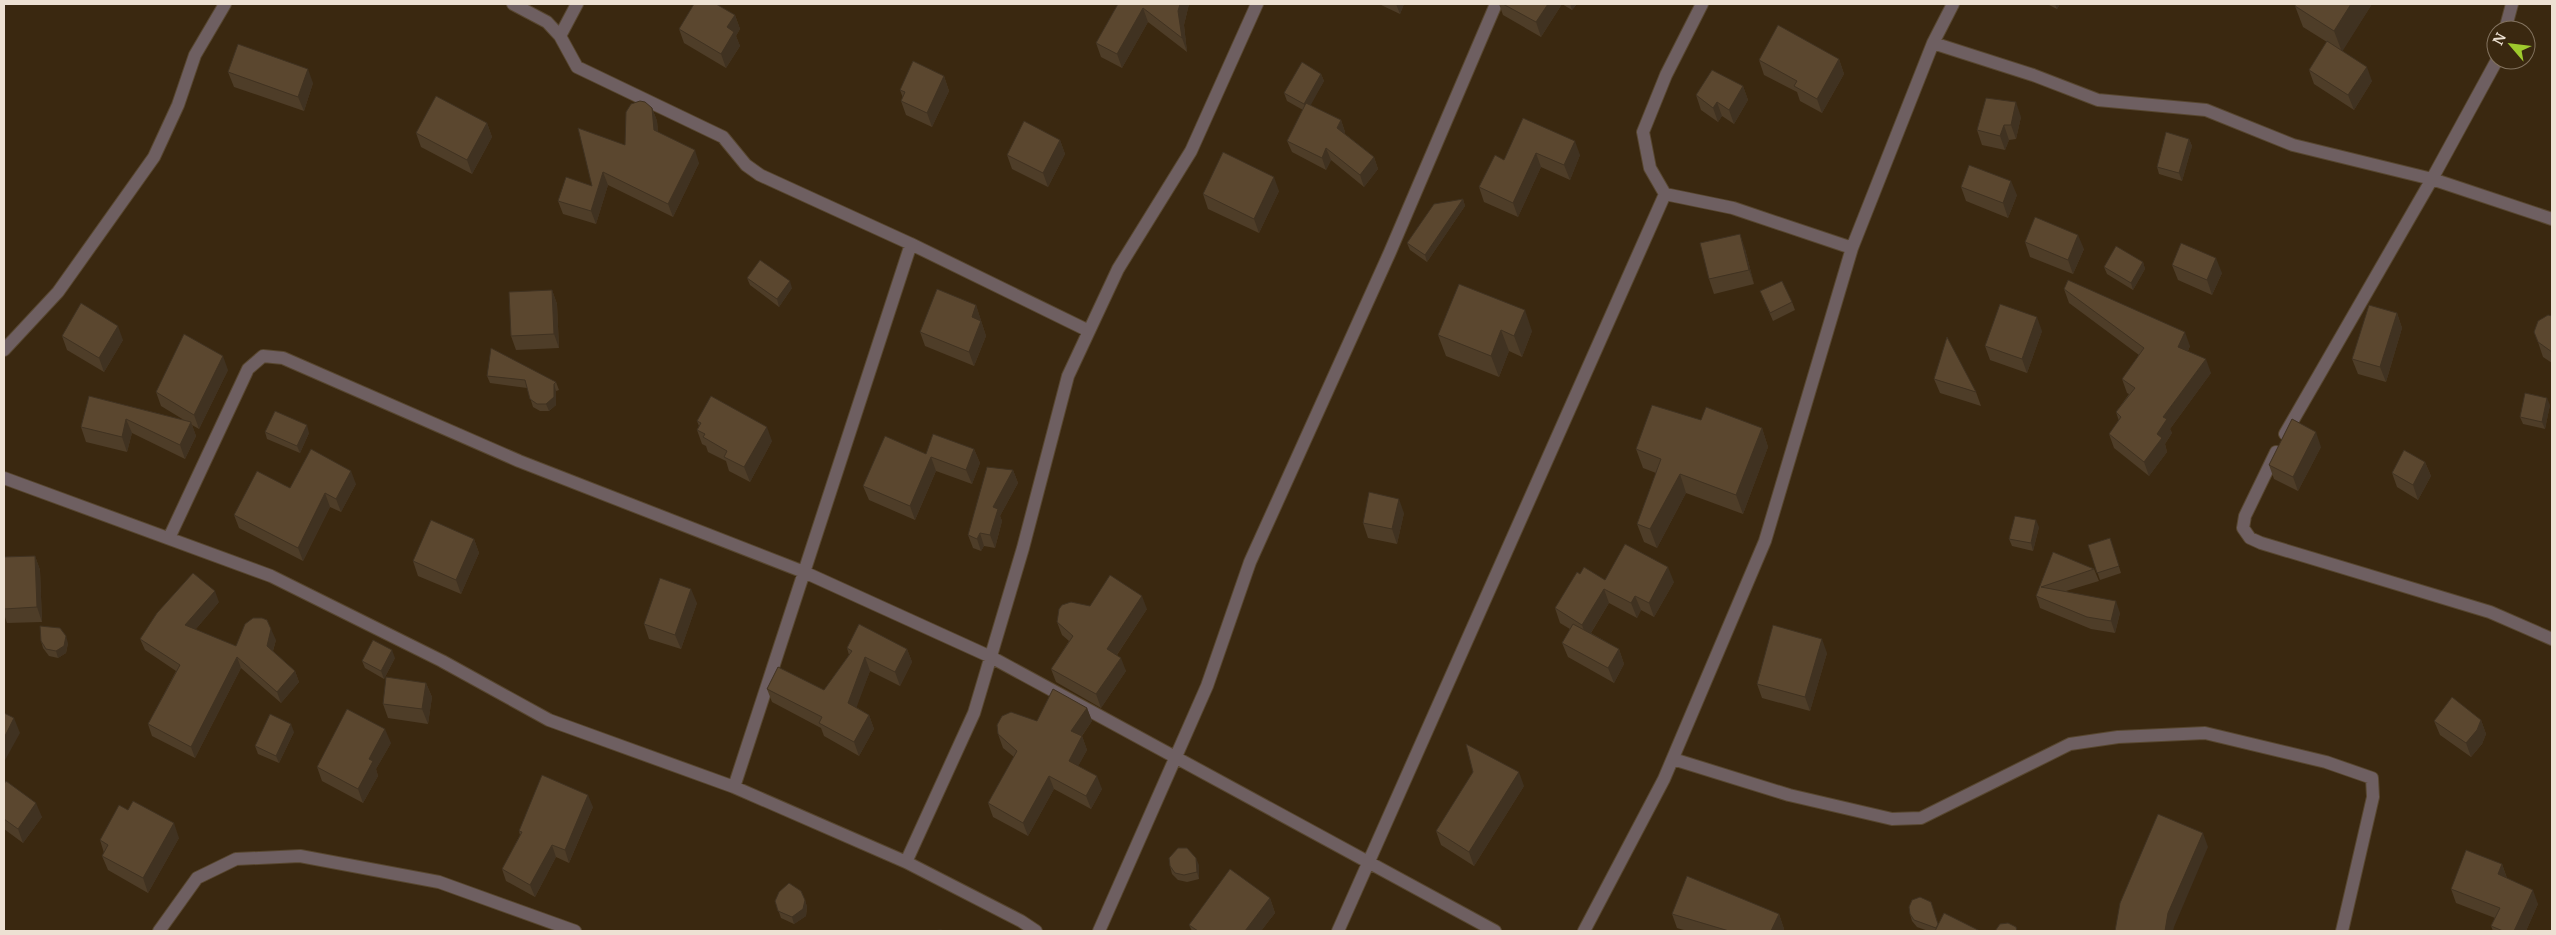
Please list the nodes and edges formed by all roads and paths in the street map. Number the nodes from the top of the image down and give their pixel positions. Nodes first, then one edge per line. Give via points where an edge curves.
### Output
1 (224, 4) edge
2 (513, 4) edge
3 (578, 4) edge
4 (1257, 4) edge
5 (1496, 4) edge
6 (1702, 4) edge
7 (1953, 4) edge
8 (2512, 4) edge
9 (2508, 20) edge
10 (560, 36) junction
11 (1933, 42) junction
12 (2492, 70) edge
13 (2432, 179) junction
14 (1665, 194) junction
15 (2552, 219) edge
16 (911, 244) junction
17 (1852, 248) junction
18 (1089, 331) junction
19 (4, 350) edge
20 (4, 478) edge
21 (169, 538) junction
22 (804, 572) junction
23 (2552, 639) edge
24 (991, 656) junction
25 (1175, 758) junction
26 (1672, 759) junction
27 (734, 787) junction
28 (906, 862) junction
29 (1370, 864) junction
30 (159, 931) edge
31 (575, 931) edge
32 (1036, 931) edge
33 (1099, 931) edge
34 (1338, 931) edge
35 (1495, 931) edge
36 (1584, 931) edge
37 (2342, 931) edge

1 - 19 street via 195,55 178,105 154,157 58,292
2 - 10 street via 547,22
3 - 10 street
4 - 18 street via 1191,150 1118,269
5 - 25 street via 1390,252 1250,562 1207,686
6 - 14 street via 1666,75 1643,132 1650,168
7 - 11 street
8 - 9 street
10 - 16 street via 577,67 583,71 723,137 746,165 760,175
11 - 13 street via 2098,100 2206,110 2293,145
11 - 17 street
12 - 13 street
13 - 15 street
13 - 23 street via 2288,427 2245,516 2243,528 2250,538 2261,544 2490,612
14 - 17 street via 1732,208
14 - 29 street
16 - 18 street
16 - 22 street
17 - 26 street via 1765,541
18 - 24 street via 1068,376
20 - 21 street
21 - 22 street via 248,369 263,356 283,358 520,462
21 - 27 street via 271,576 549,720
22 - 24 street
22 - 27 street
24 - 25 street
24 - 28 street via 974,713
25 - 29 street
25 - 33 street
26 - 36 street
26 - 37 street via 1789,795 1892,819 1921,818 2070,744 2118,737 2205,733 2326,762 2372,778 2373,797
27 - 28 street
28 - 32 street
29 - 34 street
29 - 35 street
30 - 31 street via 197,878 236,859 300,856 439,882

